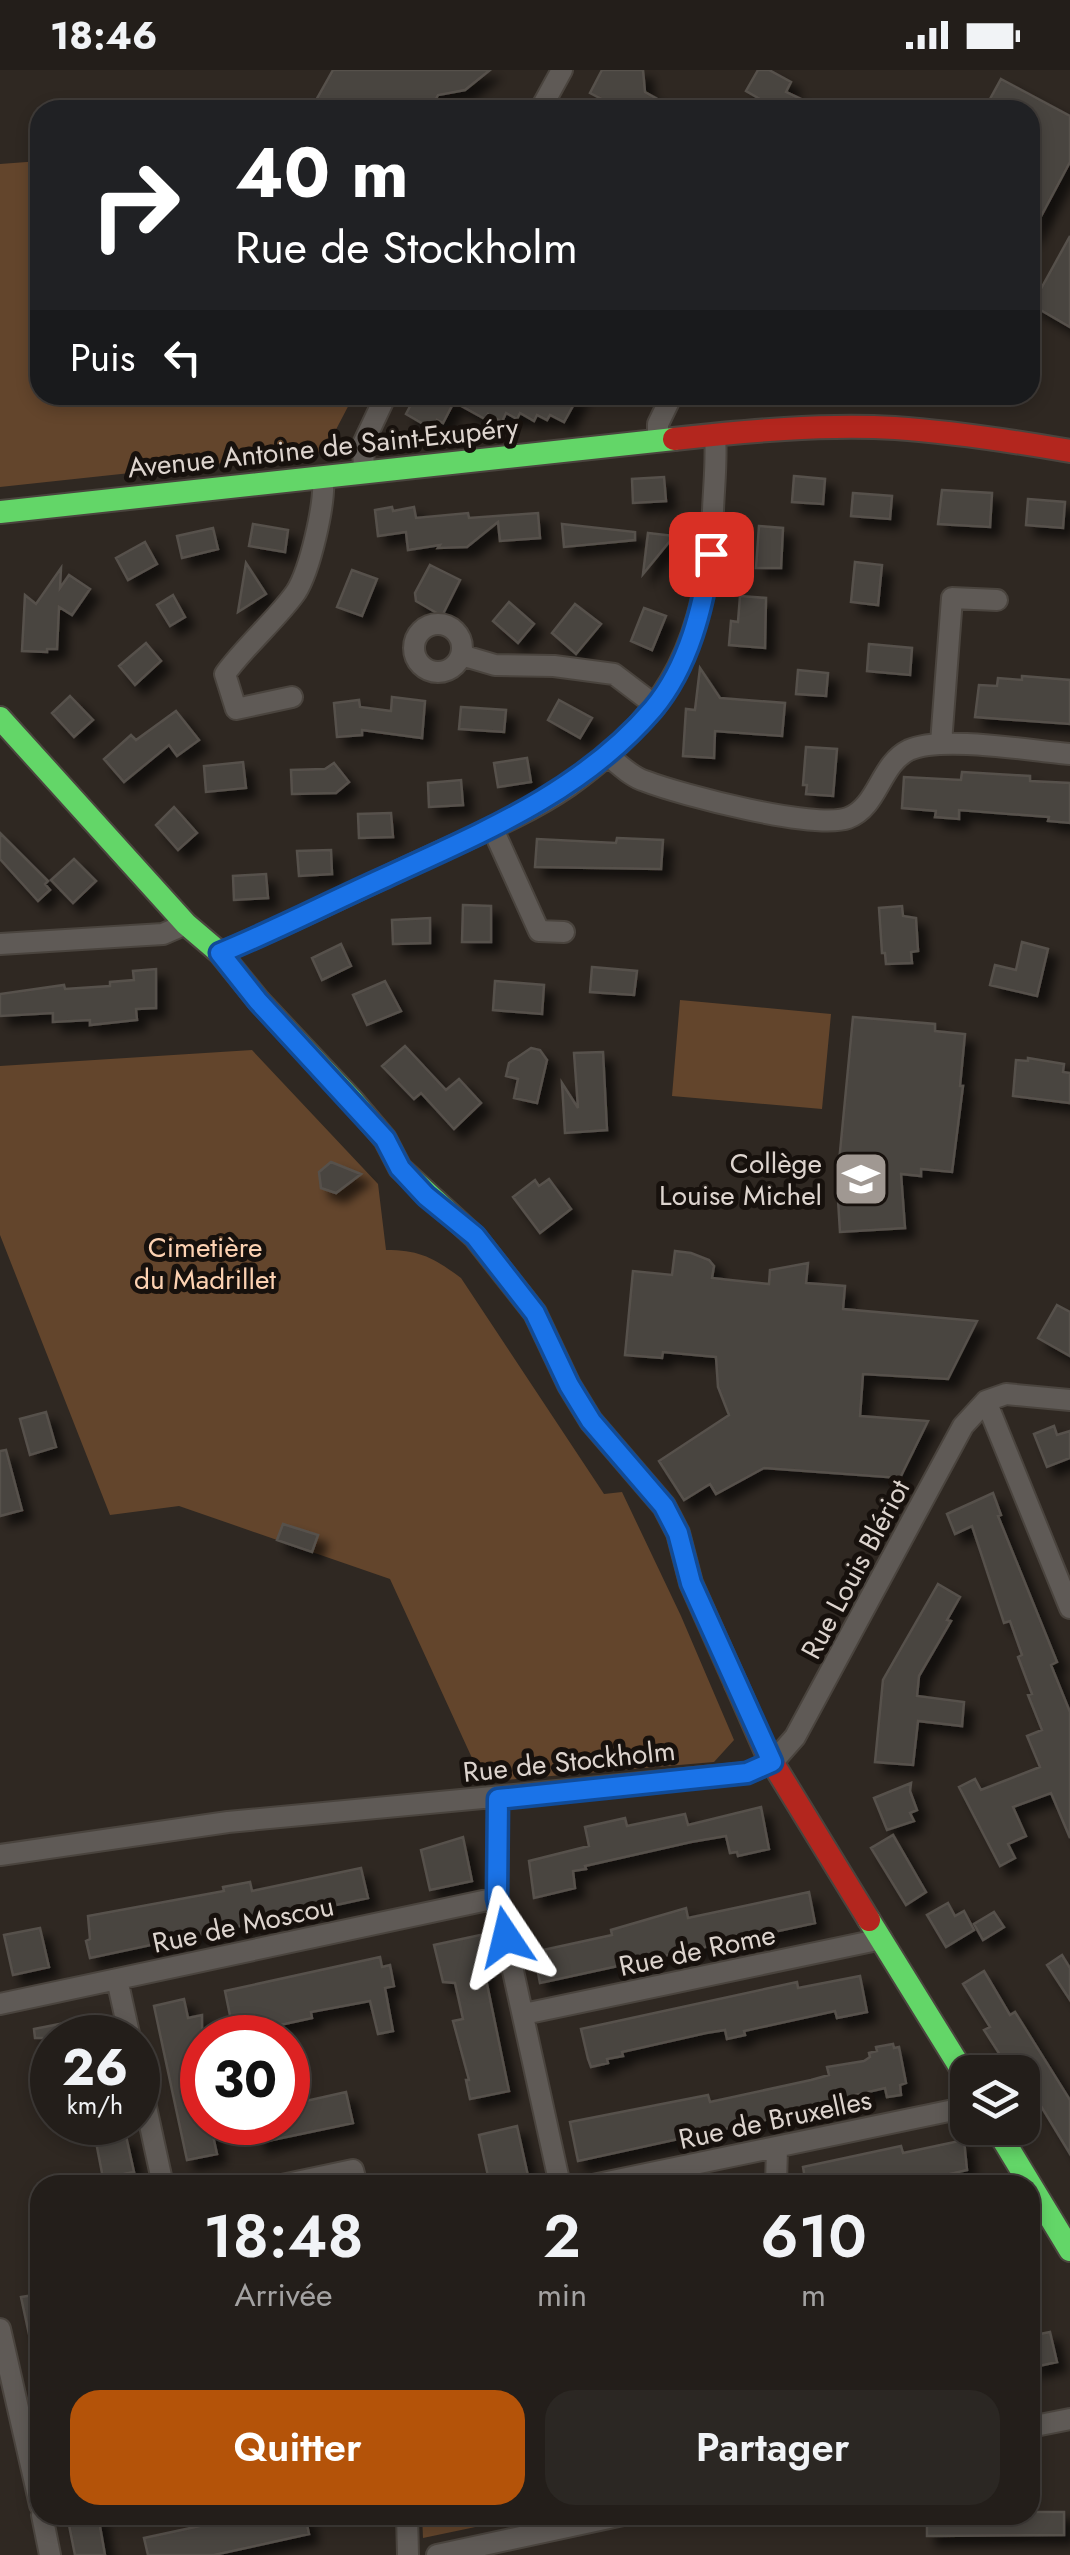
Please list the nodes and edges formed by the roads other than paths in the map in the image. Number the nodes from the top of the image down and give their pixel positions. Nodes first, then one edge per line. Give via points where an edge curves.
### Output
1 (562, 70) edge
2 (546, 100) edge
3 (381, 405) edge
4 (667, 405) edge
5 (715, 434) junction
6 (658, 440) junction
7 (1070, 451) edge
8 (364, 473) junction
9 (323, 479) junction
10 (0, 512) edge
11 (998, 600) dead end
12 (461, 655) dead end
13 (292, 697) dead end
14 (656, 706) junction
15 (0, 718) edge
16 (941, 743) junction
17 (1070, 754) edge
18 (607, 755) junction
19 (492, 828) junction
20 (186, 924) junction
21 (564, 932) dead end
22 (0, 944) edge
23 (220, 953) junction
24 (1070, 1400) edge
25 (986, 1402) junction
26 (1070, 1608) edge
27 (772, 1762) junction
28 (498, 1799) junction
29 (0, 1855) edge
30 (497, 1898) junction
31 (882, 1939) junction
32 (117, 1979) junction
33 (0, 2004) edge
34 (524, 2014) junction
35 (125, 2015) edge
36 (953, 2055) edge
37 (950, 2110) edge
38 (154, 2145) edge
39 (1006, 2145) edge
40 (777, 2146) junction
41 (161, 2175) edge
42 (329, 2175) edge
43 (354, 2175) edge
44 (558, 2175) edge
45 (640, 2175) edge
46 (776, 2175) edge
47 (1025, 2175) edge
48 (1040, 2201) edge
49 (1070, 2250) edge
50 (0, 2329) edge
51 (1070, 2419) edge
52 (1040, 2425) edge
53 (30, 2461) edge
54 (44, 2525) edge
55 (407, 2525) edge
56 (579, 2525) edge
57 (460, 2552) edge
58 (50, 2555) edge
59 (408, 2555) edge
60 (437, 2555) edge

1 - 2 street
3 - 8 street via 363,444
4 - 6 street
5 - 6 street, Avenue Antoine de Saint-Exupéry
5 - 7 street, Avenue Antoine de Saint-Exupéry via 892,428
5 - 14 street via 703,604 690,646
6 - 8 street, Avenue Antoine de Saint-Exupéry
8 - 9 street, Avenue Antoine de Saint-Exupéry
9 - 10 street, Avenue Antoine de Saint-Exupéry
9 - 13 street via 317,530 297,590 225,674 236,708
11 - 16 street via 952,598
12 - 14 street via 495,665 614,674
14 - 18 street
15 - 20 street
16 - 17 street
16 - 18 street via 908,750 848,818 812,822 641,780
18 - 19 street via 566,788
19 - 21 street via 539,931
19 - 23 street
20 - 22 street via 163,934
20 - 23 street
23 - 27 street via 385,1139 400,1168 475,1236 535,1313 591,1421 664,1506 691,1583
24 - 25 street via 1006,1394
25 - 26 street
25 - 27 street, Rue Louis Blériot via 963,1426 795,1738
27 - 28 street, Rue de Stockholm via 747,1773
27 - 31 street
28 - 29 street, Rue de Stockholm via 228,1822
28 - 30 street
30 - 32 street, Rue de Moscou
30 - 34 street
31 - 34 street, Rue de Rome
31 - 36 street
32 - 33 street, Rue de Moscou
32 - 35 street
34 - 44 street
37 - 40 street, Rue de Bruxelles
38 - 41 street
39 - 47 street
40 - 45 street, Rue de Bruxelles
40 - 46 street
42 - 43 street
48 - 49 street
50 - 53 street
51 - 52 street
54 - 58 street
55 - 59 street
56 - 57 street
57 - 60 street

